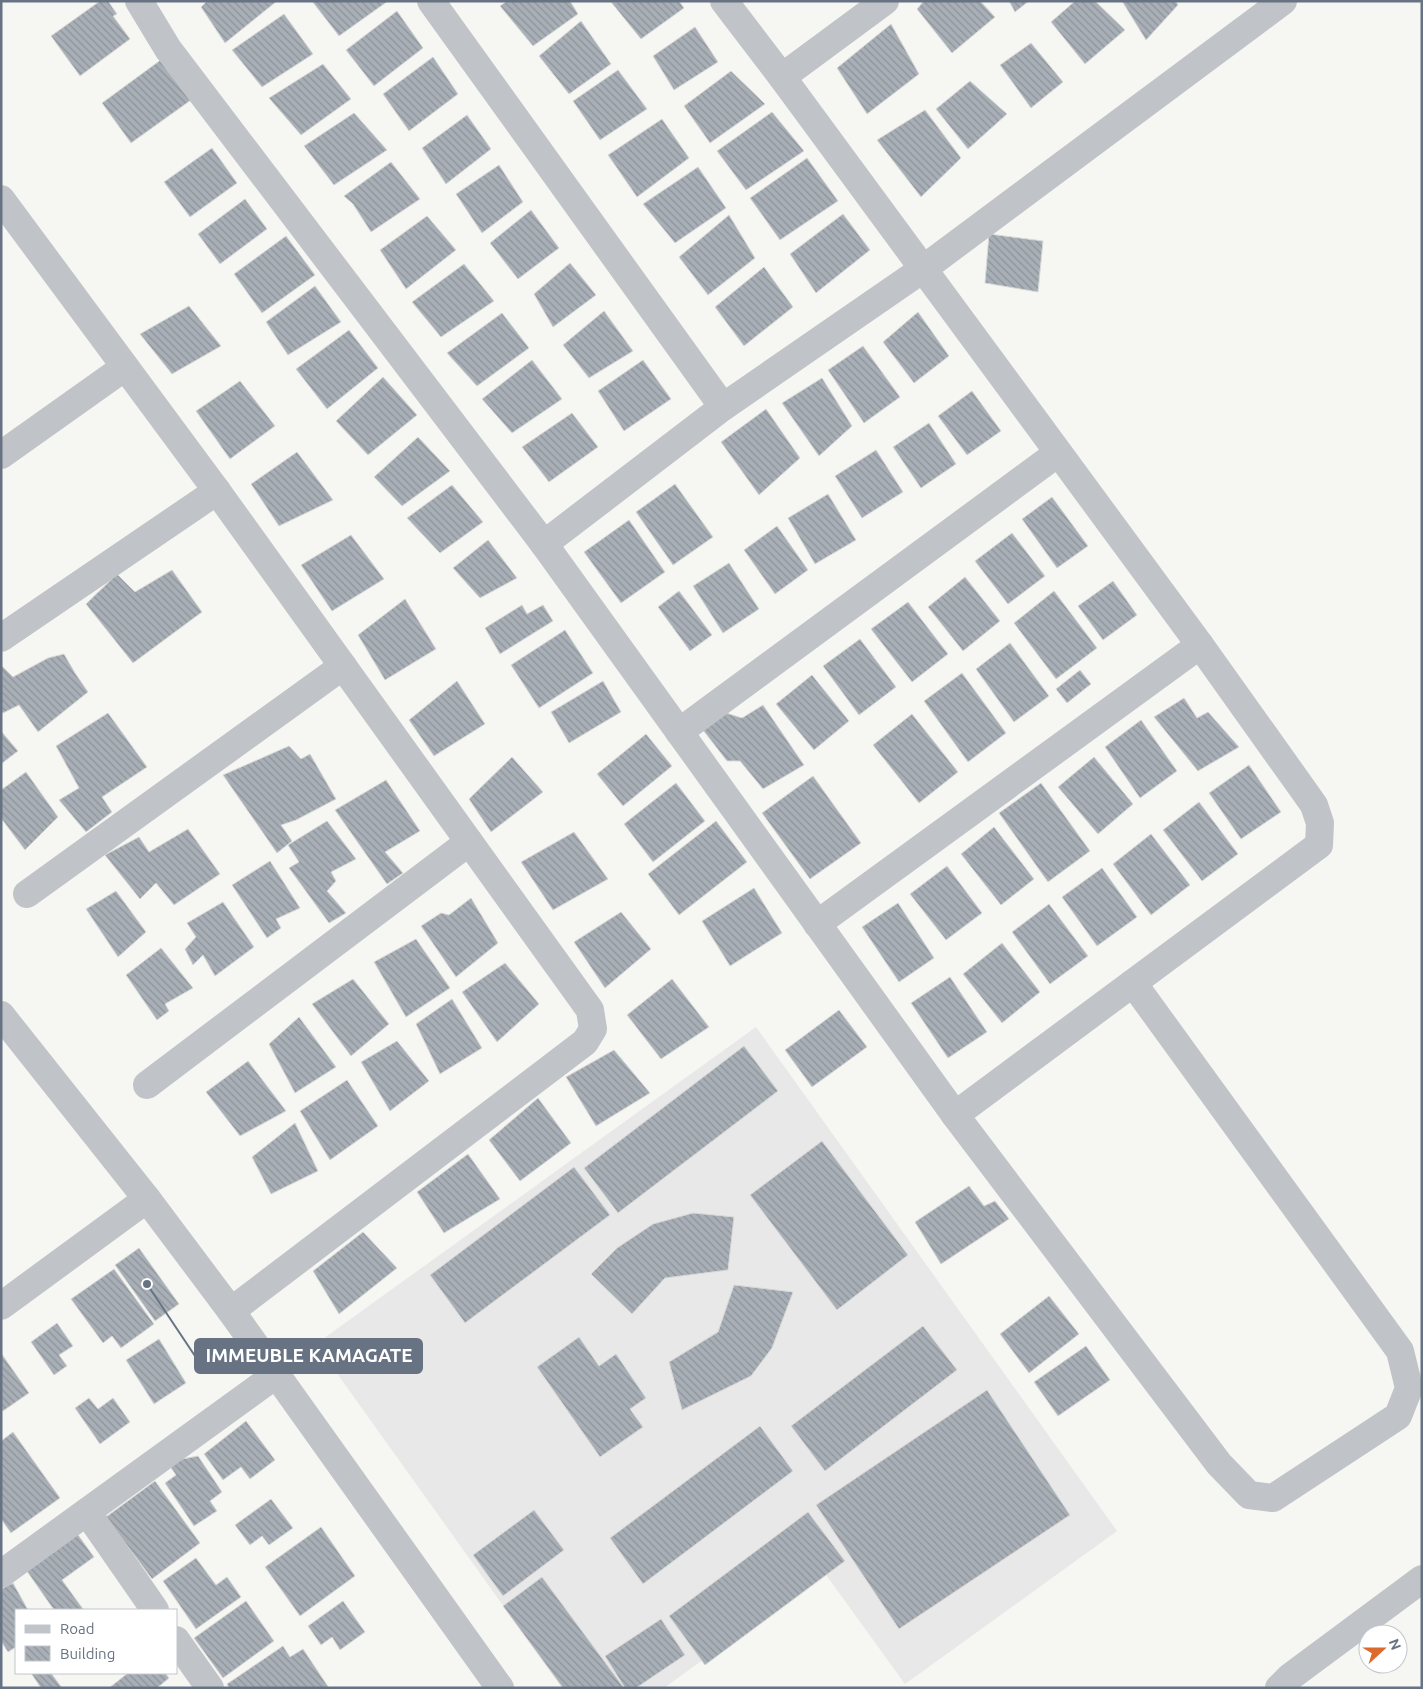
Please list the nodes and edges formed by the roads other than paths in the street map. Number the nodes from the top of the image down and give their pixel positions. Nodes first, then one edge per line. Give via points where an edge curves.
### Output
1 (139, 1) edge
2 (431, 1) edge
3 (724, 1) edge
4 (885, 1) edge
5 (1283, 1) edge
6 (782, 77) junction
7 (1, 199) edge
8 (923, 269) junction
9 (125, 367) junction
10 (724, 407) junction
11 (1058, 453) junction
12 (1, 456) edge
13 (217, 491) junction
14 (544, 544) junction
15 (1, 638) edge
16 (1200, 645) junction
17 (343, 666) junction
18 (679, 732) junction
19 (469, 842) junction
20 (27, 894) dead end
21 (817, 924) junction
22 (1133, 983) junction
23 (3, 1019) edge
24 (147, 1085) dead end
25 (955, 1115) junction
26 (147, 1199) junction
27 (1, 1306) edge
28 (231, 1311) junction
29 (277, 1374) junction
30 (87, 1512) junction
31 (1, 1574) edge
32 (1422, 1579) edge
33 (155, 1609) edge
34 (178, 1643) edge
35 (210, 1688) edge
36 (500, 1688) edge
37 (1279, 1688) edge

1 - 14 street via 168,49
2 - 10 street
3 - 6 street
4 - 6 street
5 - 8 street
6 - 8 street
7 - 9 street
8 - 10 street
8 - 11 street
9 - 12 street
9 - 13 street
10 - 14 street
11 - 16 street
11 - 18 street
13 - 15 street
13 - 17 street
14 - 18 street
16 - 21 street
16 - 22 street via 1314,805 1320,823 1319,845
17 - 19 street
17 - 20 street
18 - 21 street
19 - 24 street
19 - 28 street via 590,1010 593,1029 585,1042
21 - 25 street
22 - 25 street
22 - 25 street via 1400,1351 1410,1388 1398,1416 1273,1498 1249,1495 1219,1464
23 - 26 street
26 - 27 street
26 - 28 street
28 - 29 street
29 - 30 street
29 - 36 street
30 - 31 street
30 - 33 street
32 - 37 street
34 - 35 street

